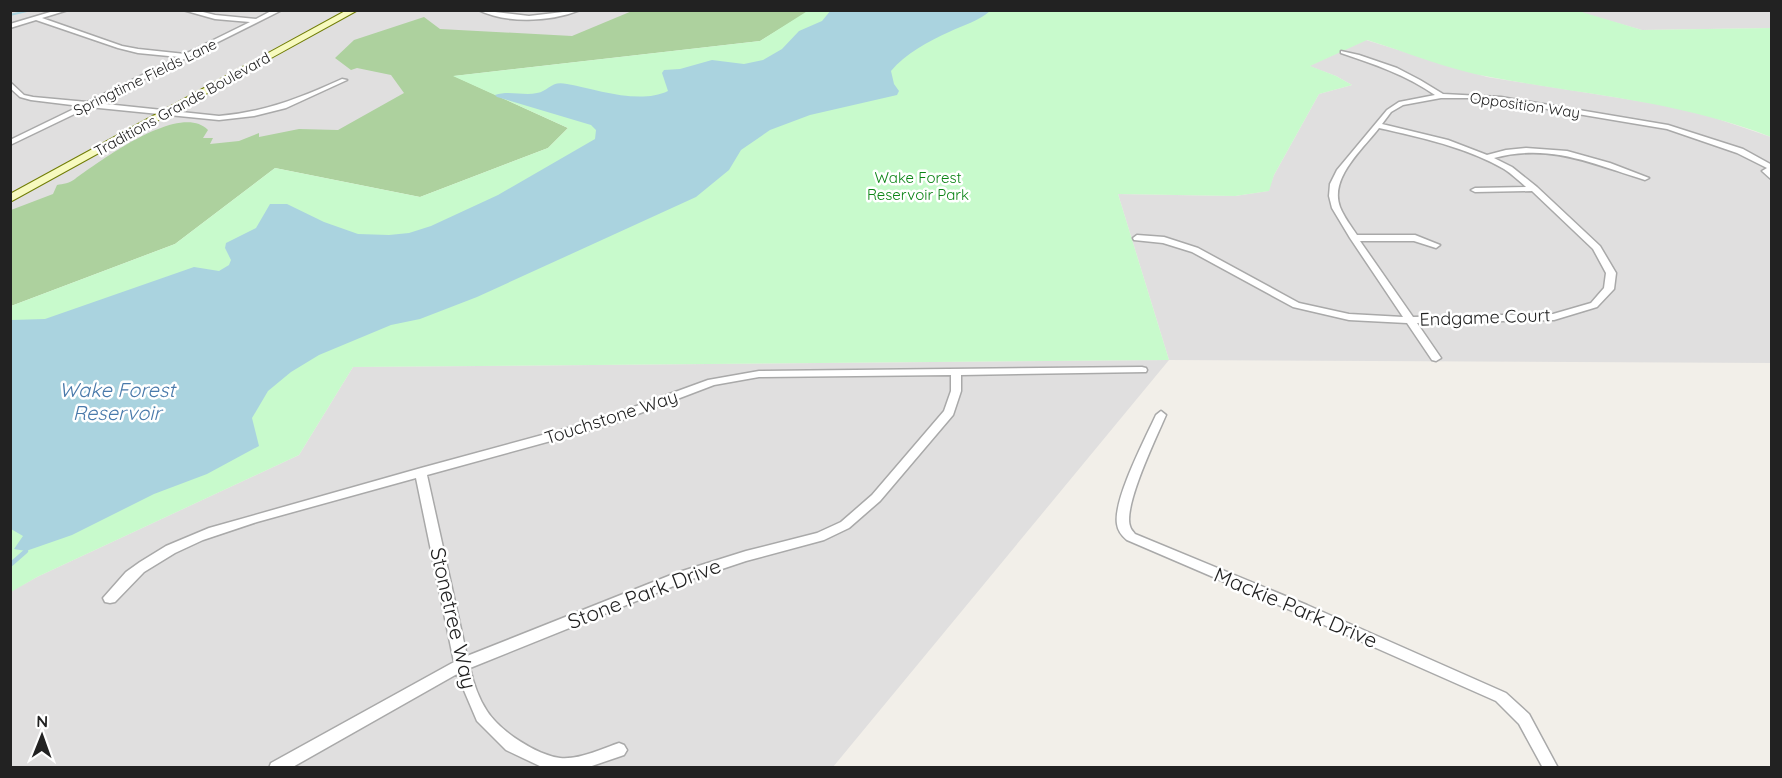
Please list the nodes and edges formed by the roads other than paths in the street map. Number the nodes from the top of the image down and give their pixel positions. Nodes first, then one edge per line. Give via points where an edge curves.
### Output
1 (65, 10) edge
2 (186, 10) edge
3 (279, 10) edge
4 (354, 10) edge
5 (481, 10) edge
6 (577, 10) edge
7 (38, 19) junction
8 (257, 21) junction
9 (10, 26) edge
10 (1343, 52) dead end
11 (187, 56) junction
12 (344, 80) dead end
13 (12, 87) edge
14 (1441, 96) junction
15 (92, 104) junction
16 (167, 112) junction
17 (1377, 125) junction
18 (10, 143) edge
19 (1487, 158) junction
20 (1772, 169) edge
21 (1645, 178) dead end
22 (1772, 178) edge
23 (1534, 189) junction
24 (1475, 190) dead end
25 (10, 199) edge
26 (1354, 237) junction
27 (1137, 238) dead end
28 (1436, 246) dead end
29 (1410, 320) junction
30 (1436, 358) dead end
31 (1142, 370) dead end
32 (956, 372) junction
33 (1161, 415) dead end
34 (421, 472) junction
35 (110, 598) dead end
36 (463, 664) junction
37 (619, 750) dead end
38 (276, 768) edge
39 (1551, 768) edge

1 - 7 street
2 - 8 street
3 - 8 street, Springtime Fields Lane
4 - 16 main road, Traditions Grande Boulevard
5 - 6 street via 538,16
7 - 9 street
7 - 11 street via 120,47
8 - 11 street, Springtime Fields Lane
10 - 14 street via 1399,70
11 - 15 street, Springtime Fields Lane
12 - 16 street via 278,110 259,114 219,118
13 - 15 street via 33,99
14 - 17 street, Opposition Way via 1401,103
14 - 20 street, Opposition Way via 1501,99 1668,127 1740,151
15 - 16 street
15 - 18 street, Springtime Fields Lane
16 - 25 main road, Traditions Grande Boulevard
17 - 19 street, Endgame Court via 1445,142
17 - 26 street, Opposition Way via 1334,184 1336,208
19 - 21 street via 1517,151 1561,153
19 - 23 street, Endgame Court
20 - 22 street via 1766,171
23 - 24 street
23 - 29 street, Endgame Court via 1597,248 1611,273 1609,289 1602,297 1594,305 1554,317
26 - 28 street via 1415,238
26 - 29 street, Opposition Way
27 - 29 street, Endgame Court via 1164,240 1195,250 1296,305 1339,315
29 - 30 street, Opposition Way
31 - 32 street, Touchstone Way
32 - 34 street, Touchstone Way via 733,377 605,422
32 - 36 street, Stone Park Drive via 956,391 949,412 876,498 845,525 820,537 681,577
33 - 39 street, Mackie Park Drive via 1122,519 1124,530 1131,537 1501,698 1524,719
34 - 35 street, Touchstone Way via 212,533 142,566
34 - 36 street, Stonetree Way
36 - 37 street, Stonetree Way via 465,679 482,716 512,745 561,765
36 - 38 street, Stone Park Drive

